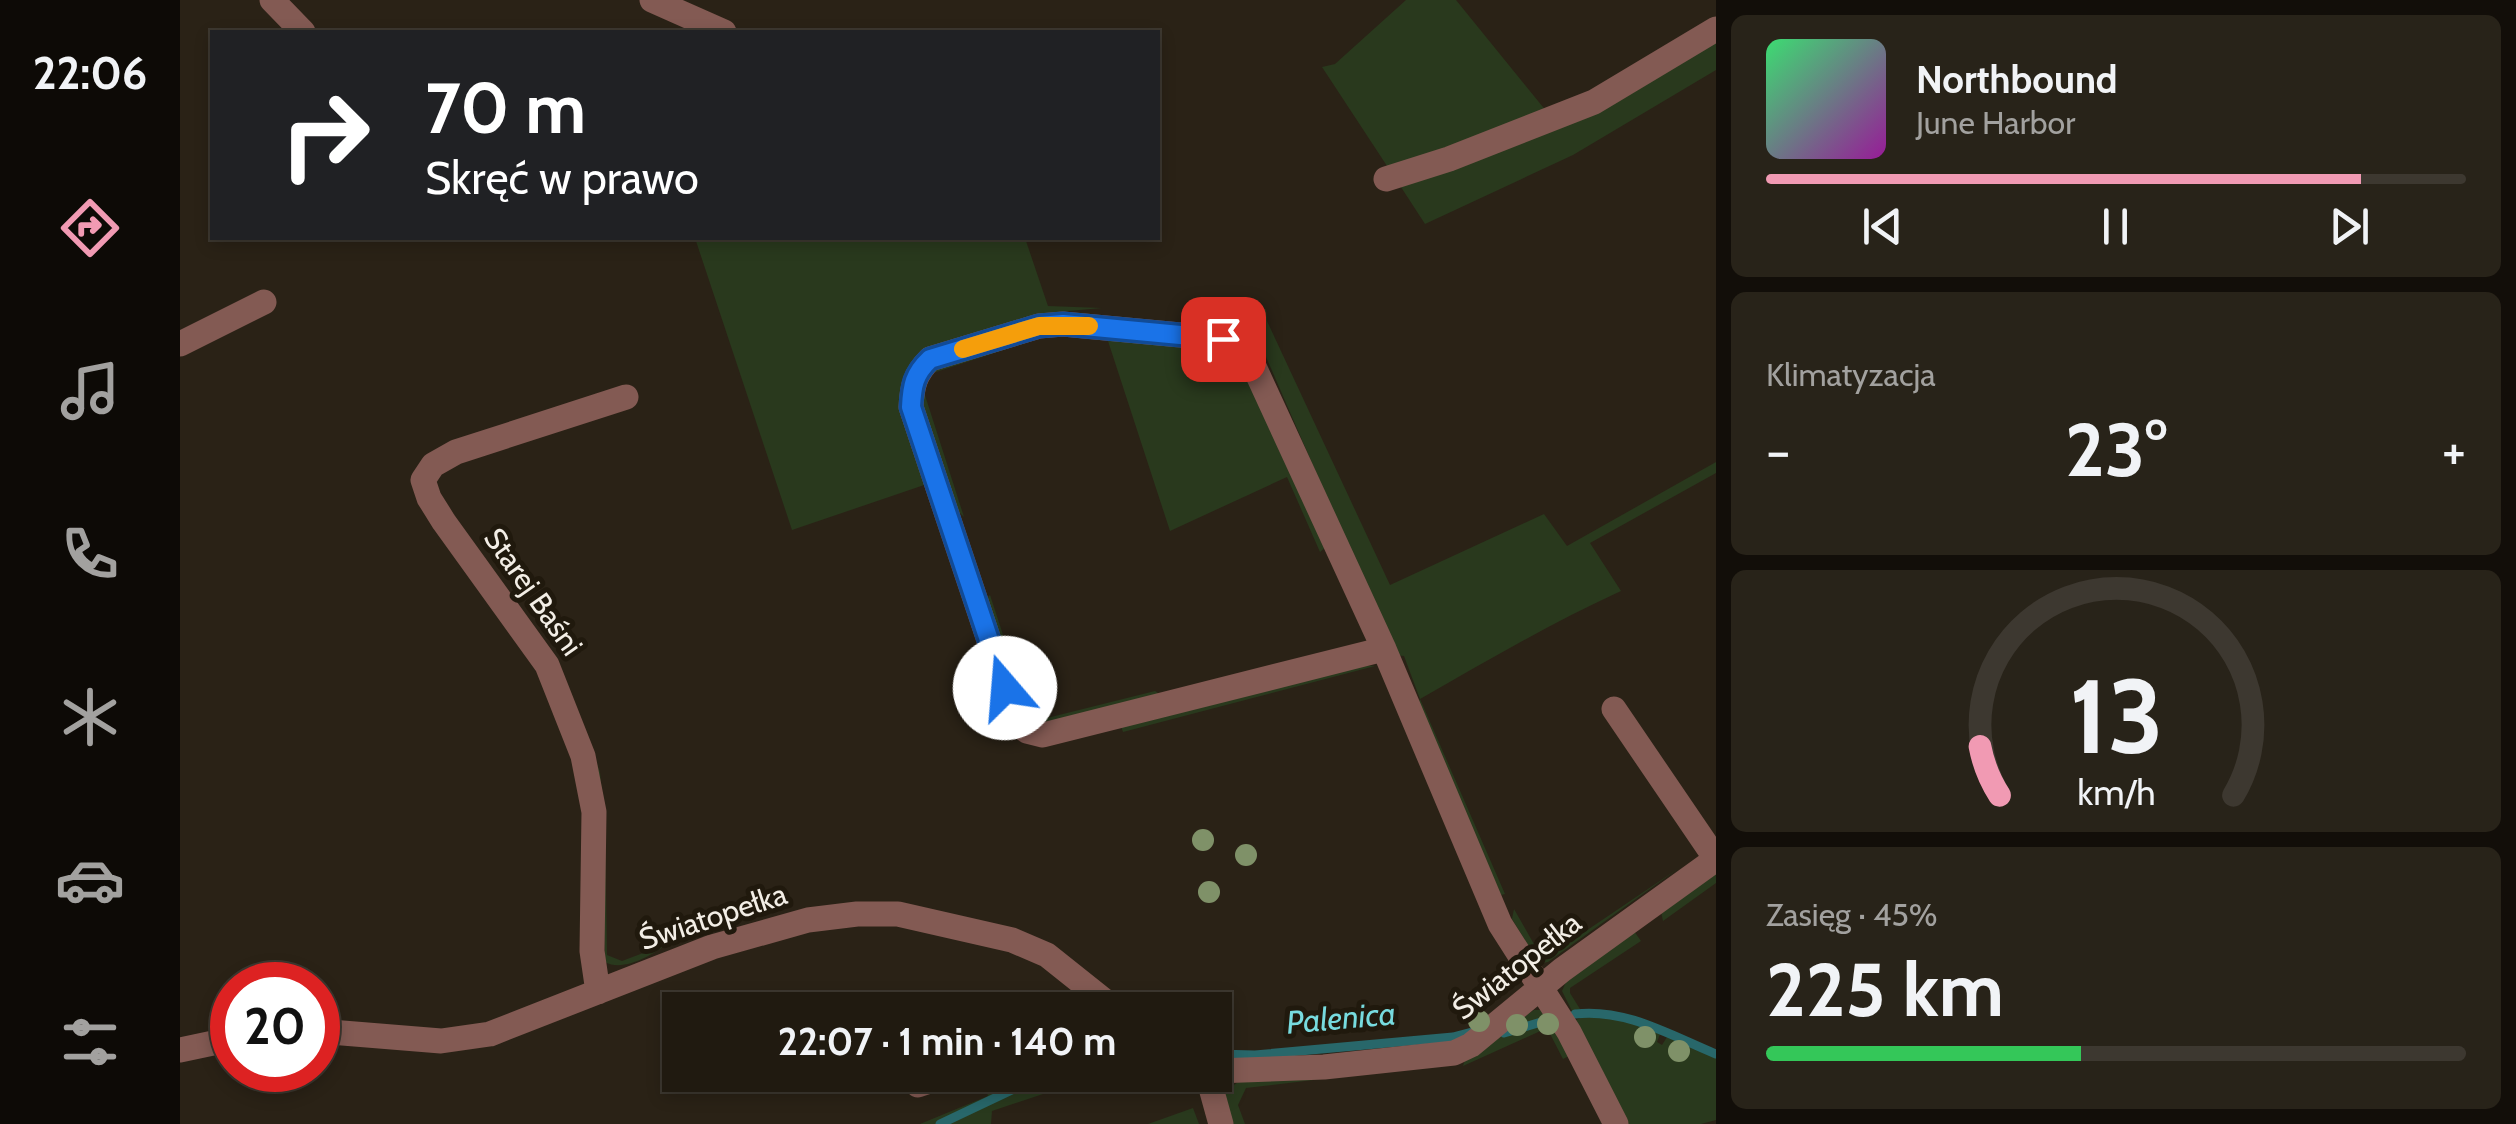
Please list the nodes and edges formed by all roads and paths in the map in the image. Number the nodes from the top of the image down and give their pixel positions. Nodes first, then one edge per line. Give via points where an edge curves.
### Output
1 (272, 0) edge
2 (652, 0) edge
3 (1716, 29) edge
4 (302, 30) edge
5 (720, 30) edge
6 (1386, 179) dead end
7 (264, 302) dead end
8 (180, 344) edge
9 (626, 397) dead end
10 (1384, 649) junction
11 (1614, 709) dead end
12 (1716, 859) edge
13 (1542, 989) junction
14 (598, 992) junction
15 (1090, 992) edge
16 (340, 1033) edge
17 (210, 1043) edge
18 (180, 1050) edge
19 (1232, 1072) edge
20 (1212, 1092) edge
21 (1221, 1124) edge
22 (1616, 1124) edge

1 - 4 street
2 - 5 street
3 - 6 street via 1594,102
7 - 8 street
9 - 14 street, Starej Baśni via 456,452 424,480 429,498 547,665 583,756 594,812 592,952
10 - 10 street via 1043,735 1027,731 1017,724 911,407 918,370 930,359 1063,324 1223,339 1238,346 1252,360
10 - 13 street via 1500,924
11 - 12 street
12 - 13 street, Światopełka
13 - 19 street, Światopełka via 1471,1045 1442,1056
13 - 22 street
14 - 15 street, Światopełka via 759,932 808,920 898,914 1012,940 1048,955
14 - 16 street, Światopełka via 509,1029 466,1039
17 - 18 street
20 - 21 street

